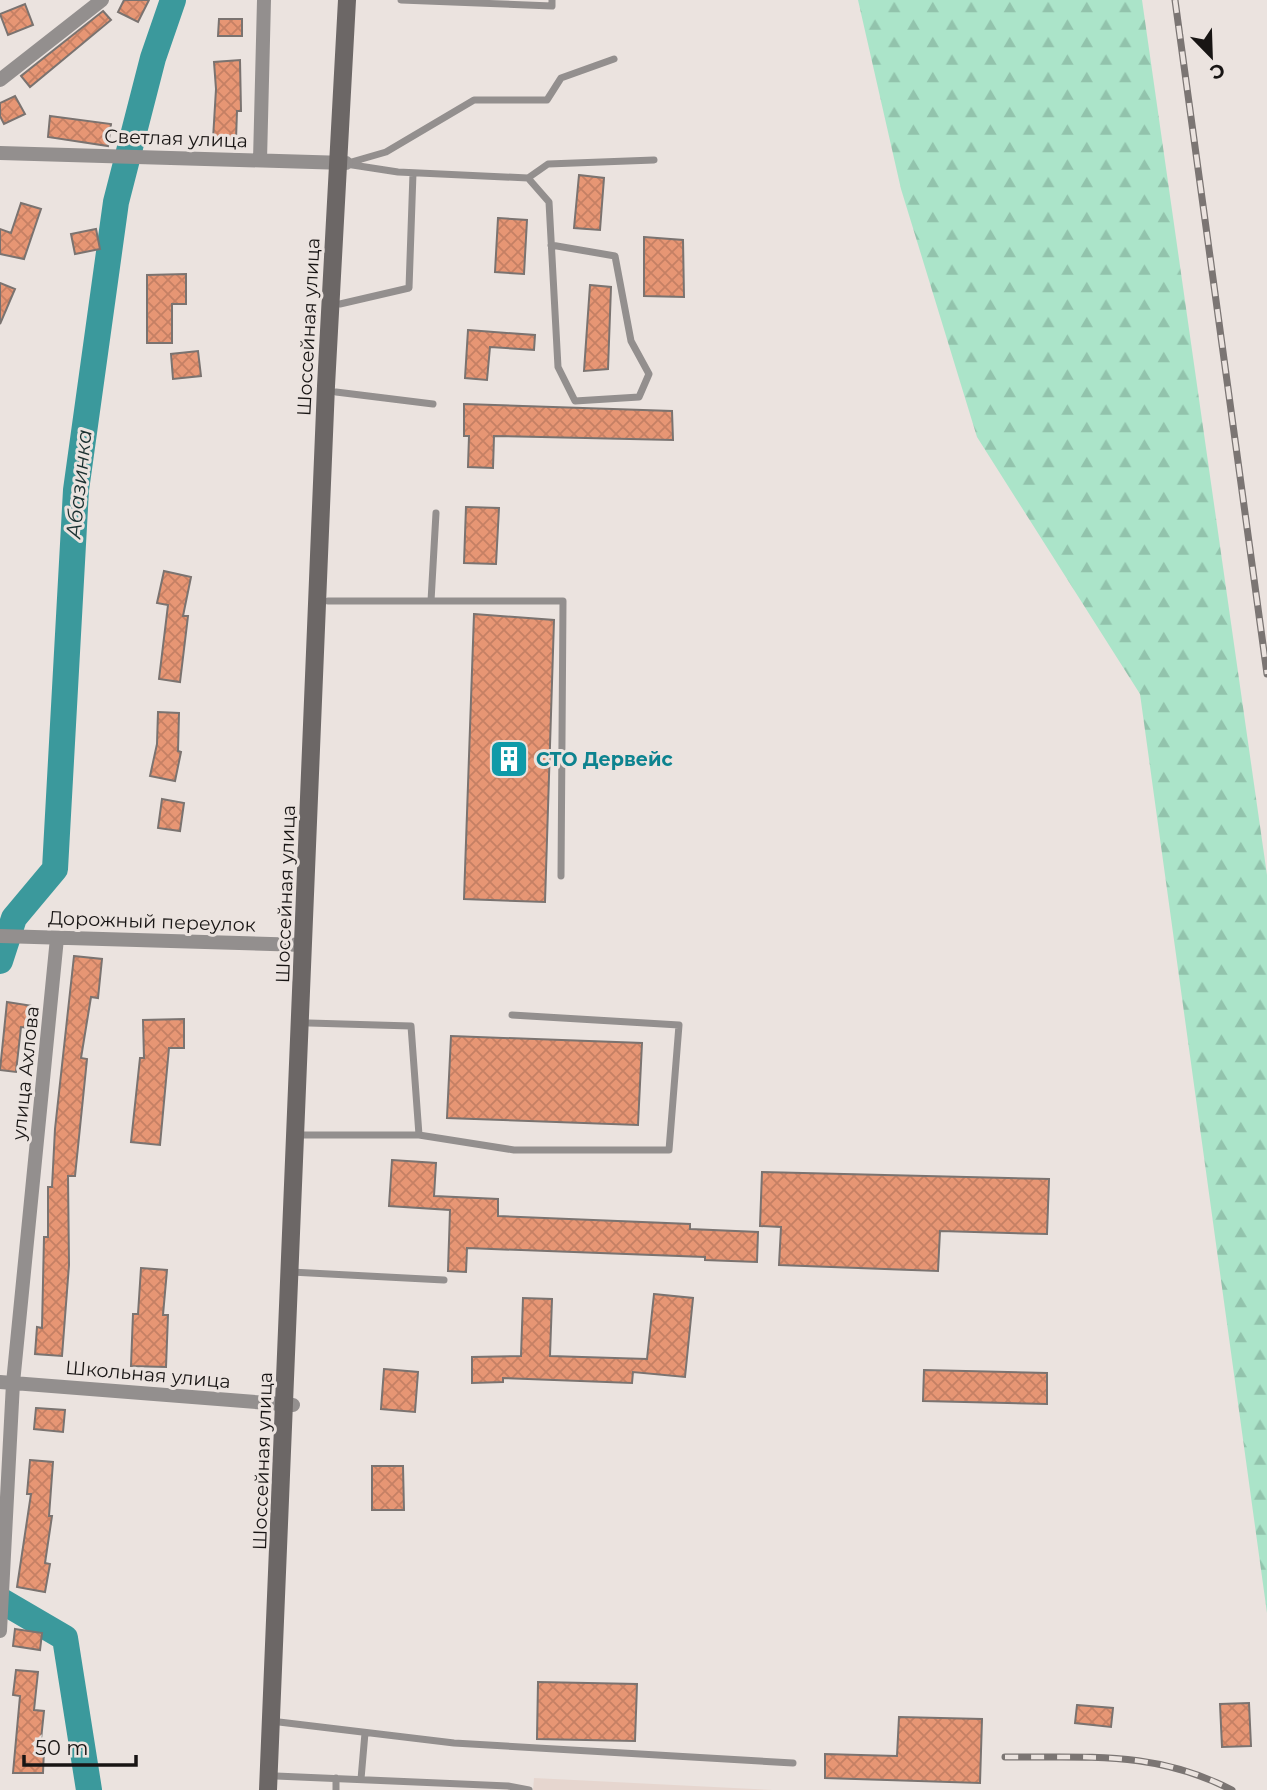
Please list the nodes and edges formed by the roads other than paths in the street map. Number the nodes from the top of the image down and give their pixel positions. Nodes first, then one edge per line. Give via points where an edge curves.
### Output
1 (102, 0) edge
2 (264, 0) edge
3 (349, 0) edge
4 (401, 0) edge
5 (552, 0) edge
6 (444, 2) edge
7 (614, 59) dead end
8 (0, 80) edge
9 (1, 154) edge
10 (260, 160) junction
11 (654, 160) dead end
12 (342, 163) junction
13 (413, 173) junction
14 (528, 178) junction
15 (551, 245) junction
16 (340, 304) junction
17 (336, 392) junction
18 (433, 404) dead end
19 (436, 513) dead end
20 (328, 601) junction
21 (431, 601) junction
22 (561, 876) dead end
23 (0, 936) edge
24 (57, 938) junction
25 (304, 945) junction
26 (512, 1015) dead end
27 (309, 1023) junction
28 (304, 1135) junction
29 (419, 1135) junction
30 (294, 1272) junction
31 (444, 1280) dead end
32 (7, 1383) edge
33 (289, 1405) junction
34 (0, 1631) edge
35 (279, 1722) junction
36 (365, 1733) junction
37 (793, 1763) dead end
38 (337, 1778) junction
39 (361, 1779) junction
40 (273, 1785) edge
41 (508, 1788) edge
42 (336, 1790) edge
43 (529, 1790) edge

1 - 8 street
2 - 10 street
3 - 12 main road, Шоссейная улица
4 - 6 lane
5 - 6 lane via 552,6
7 - 12 lane via 561,78 547,100 474,100 386,152
9 - 10 street, Светлая улица
10 - 12 street, Светлая улица
11 - 14 lane via 548,164
12 - 13 lane
12 - 16 main road, Шоссейная улица
12 - 25 main road, Шоссейная улица via 326,386
13 - 14 lane
13 - 16 lane via 409,288
14 - 15 lane via 549,202
15 - 15 lane via 558,367 575,401 639,397 649,374 631,341 615,256
16 - 17 main road, Шоссейная улица
17 - 18 lane
17 - 20 main road, Шоссейная улица
19 - 21 lane
20 - 21 lane
20 - 27 main road, Шоссейная улица
21 - 22 lane via 562,601
23 - 24 street, Дорожный переулок
24 - 25 street, Дорожный переулок
24 - 32 street, улица Ахлова
25 - 30 main road, Шоссейная улица
26 - 29 lane via 679,1025 669,1150 514,1150
27 - 28 main road, Шоссейная улица
27 - 29 lane via 411,1026
28 - 29 lane
28 - 30 main road, Шоссейная улица
30 - 31 lane
30 - 33 main road, Шоссейная улица
32 - 33 street, Школьная улица
32 - 34 street, улица Ахлова
33 - 35 main road, Шоссейная улица
33 - 40 main road, Шоссейная улица
35 - 36 lane
35 - 40 main road, Шоссейная улица
36 - 37 lane via 454,1743
36 - 39 lane
38 - 39 lane
38 - 40 lane
38 - 42 lane
39 - 41 lane
41 - 43 lane

